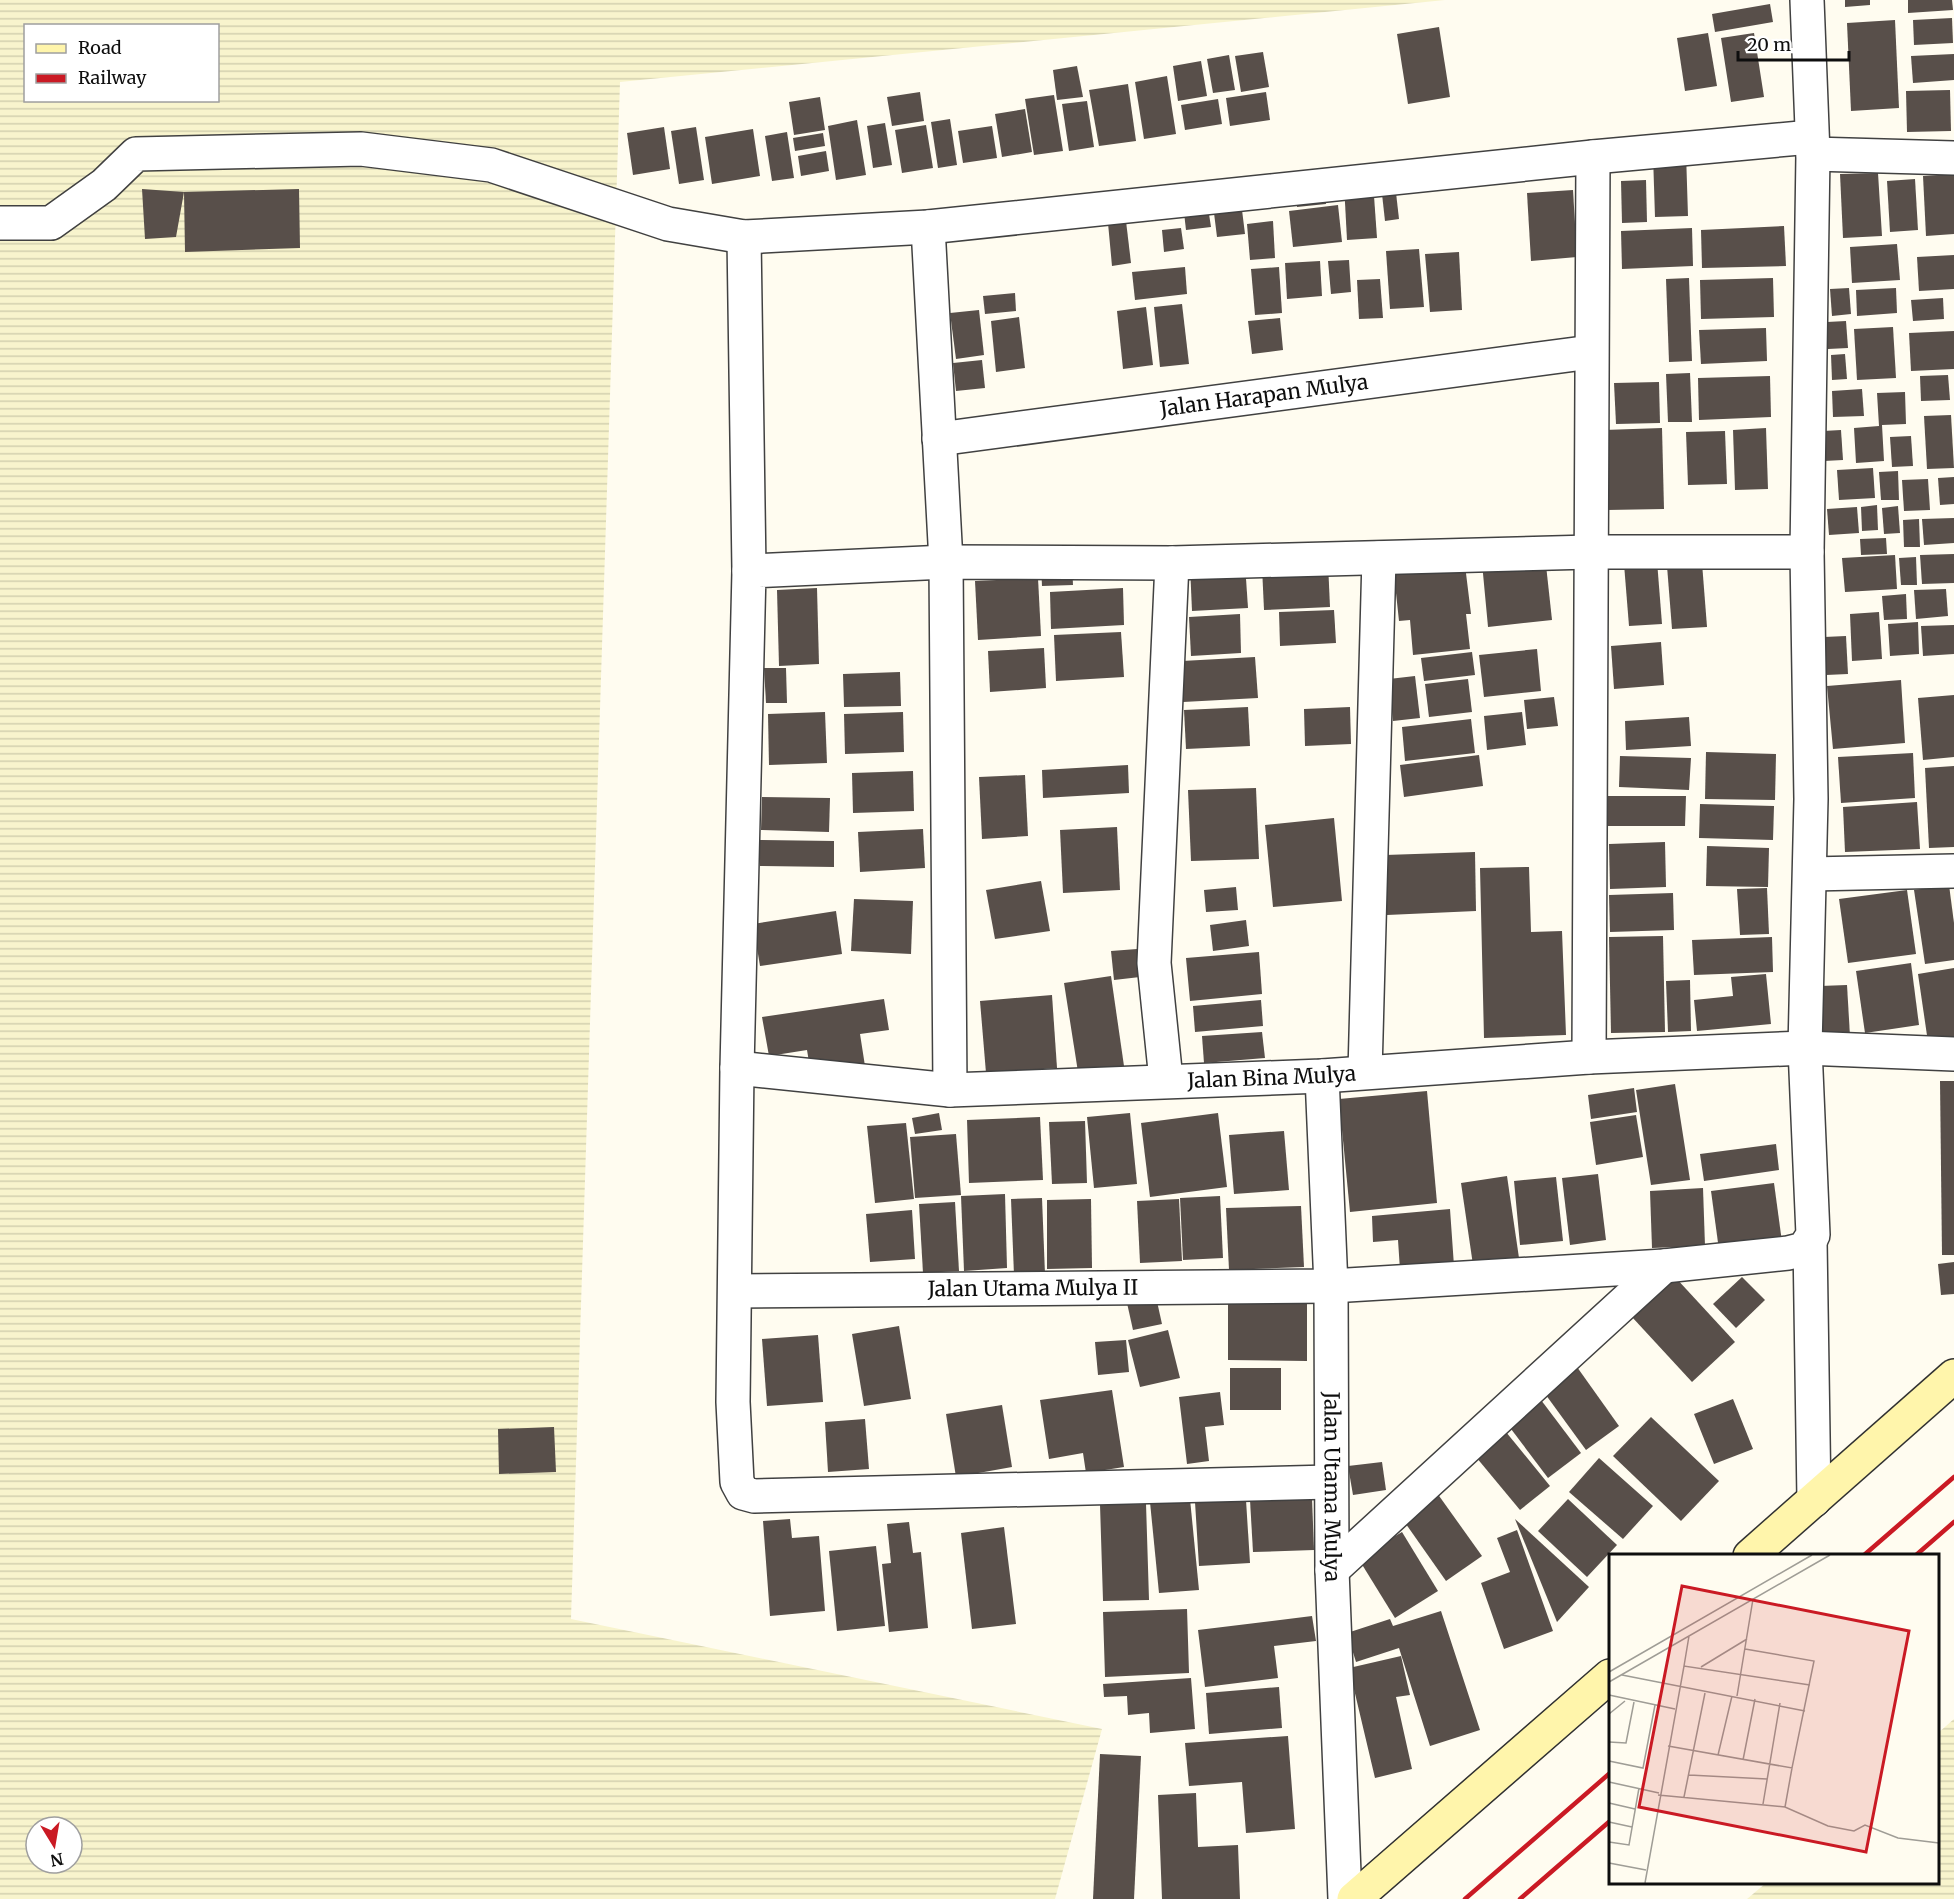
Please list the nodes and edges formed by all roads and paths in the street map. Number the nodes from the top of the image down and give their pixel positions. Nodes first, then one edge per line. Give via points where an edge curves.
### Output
1 (1807, 0) edge
2 (1812, 145) junction
3 (1593, 157) junction
4 (1954, 158) edge
5 (0, 223) edge
6 (928, 227) junction
7 (744, 237) junction
8 (1591, 352) junction
9 (939, 438) junction
10 (1590, 552) junction
11 (1807, 552) junction
12 (1379, 558) junction
13 (946, 562) junction
14 (1172, 564) junction
15 (749, 571) junction
16 (1954, 871) edge
17 (1810, 874) junction
18 (1805, 1048) junction
19 (1954, 1054) edge
20 (1589, 1057) junction
21 (737, 1068) junction
22 (1365, 1072) junction
23 (1322, 1076) junction
24 (1166, 1080) junction
25 (950, 1090) junction
26 (1810, 1241) junction
27 (1664, 1266) junction
28 (1331, 1286) junction
29 (735, 1291) junction
30 (1954, 1376) edge
31 (1330, 1482) junction
32 (1814, 1500) junction
33 (1752, 1554) edge
34 (1332, 1570) junction
35 (1609, 1678) edge
36 (1345, 1899) edge
37 (1354, 1899) edge

1 - 2 street
2 - 3 street
2 - 4 street
2 - 11 street
3 - 6 street
3 - 8 street
5 - 7 street via 51,223 104,185 136,154 361,149 491,165 668,224
6 - 7 street
6 - 9 street
7 - 15 street
8 - 9 street, Jalan Harapan Mulya
8 - 10 street
9 - 13 street
10 - 11 street
10 - 12 street
10 - 20 street
11 - 17 street
12 - 14 street
12 - 22 street
13 - 14 street
13 - 15 street
13 - 25 street
14 - 24 street via 1154,963
15 - 21 street
16 - 17 street
17 - 18 street
18 - 19 street, Jalan Bina Mulya
18 - 20 street, Jalan Bina Mulya
18 - 26 street via 1813,1234
20 - 22 street, Jalan Bina Mulya
21 - 25 street, Jalan Bina Mulya
21 - 29 street
22 - 23 street, Jalan Bina Mulya
23 - 24 street, Jalan Bina Mulya
23 - 28 street, Jalan Utama Mulya
24 - 25 street, Jalan Bina Mulya
26 - 27 street, Jalan Utama Mulya II via 1804,1249 1788,1253
26 - 32 street
27 - 28 street, Jalan Utama Mulya II
27 - 34 street
28 - 29 street, Jalan Utama Mulya II
28 - 31 street, Jalan Utama Mulya
29 - 31 street via 733,1402 737,1482 743,1493
30 - 32 main road
31 - 34 street, Jalan Utama Mulya
32 - 33 main road
34 - 36 street, Jalan Utama Mulya
35 - 37 main road

